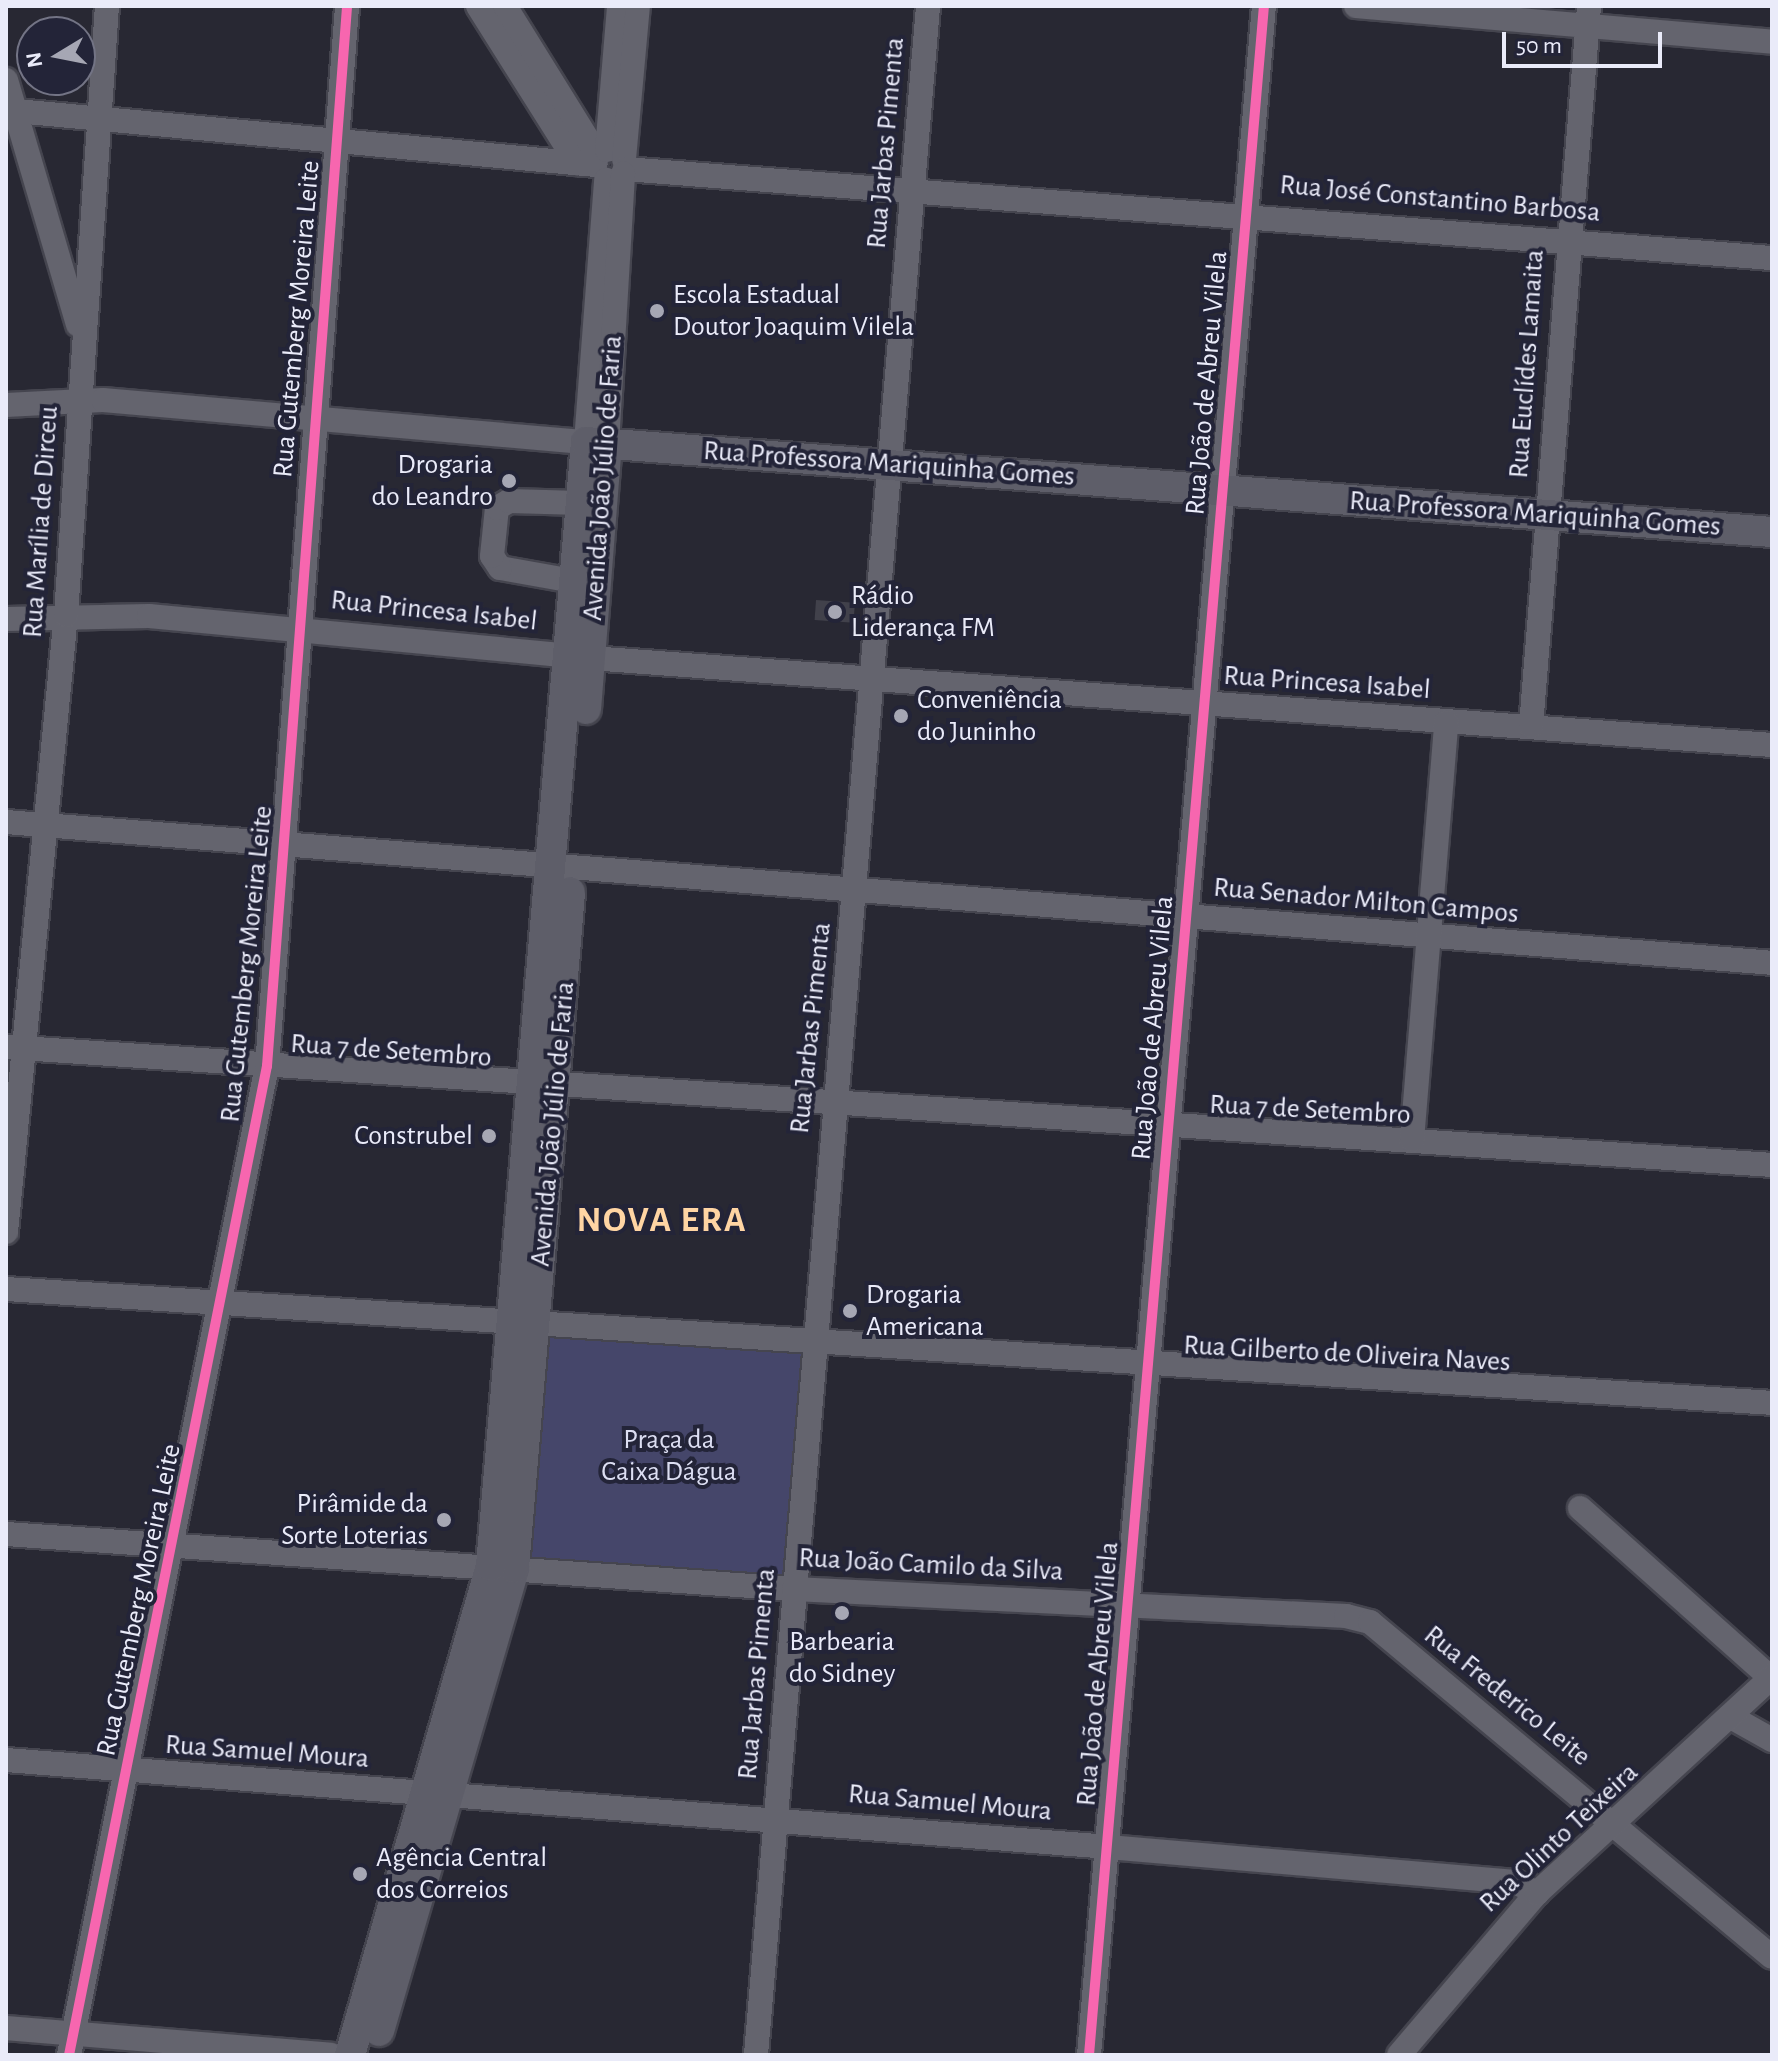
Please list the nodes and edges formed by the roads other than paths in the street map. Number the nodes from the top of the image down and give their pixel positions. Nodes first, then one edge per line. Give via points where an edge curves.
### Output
1 (107, 6) edge
2 (347, 6) edge
3 (478, 6) edge
4 (505, 6) edge
5 (619, 6) edge
6 (638, 6) edge
7 (928, 6) edge
8 (1264, 6) edge
9 (1356, 6) edge
10 (1588, 16) edge
11 (1772, 42) edge
12 (625, 46) junction
13 (524, 58) junction
14 (6, 80) edge
15 (11, 110) edge
16 (99, 116) junction
17 (335, 141) junction
18 (607, 164) junction
19 (914, 190) junction
20 (1246, 213) junction
21 (1566, 239) junction
22 (1772, 258) edge
23 (82, 339) junction
24 (79, 399) junction
25 (6, 405) edge
26 (312, 418) junction
27 (596, 443) junction
28 (886, 461) junction
29 (1223, 491) junction
30 (581, 503) junction
31 (1546, 517) junction
32 (1772, 532) edge
33 (573, 581) junction
34 (66, 615) junction
35 (6, 619) edge
36 (299, 627) junction
37 (580, 657) junction
38 (871, 679) junction
39 (1203, 704) junction
40 (1446, 722) junction
41 (1531, 726) junction
42 (1772, 745) edge
43 (6, 822) edge
44 (43, 824) junction
45 (285, 846) junction
46 (562, 869) junction
47 (855, 887) junction
48 (1187, 916) junction
49 (1429, 936) junction
50 (1772, 963) edge
51 (14, 1048) edge
52 (267, 1066) junction
53 (545, 1086) junction
54 (833, 1102) junction
55 (1169, 1125) junction
56 (1412, 1140) junction
57 (1772, 1165) edge
58 (6, 1232) edge
59 (6, 1289) edge
60 (225, 1302) junction
61 (526, 1323) junction
62 (816, 1341) junction
63 (1150, 1366) junction
64 (1772, 1403) edge
65 (1580, 1508) dead end
66 (6, 1534) edge
67 (175, 1545) junction
68 (503, 1567) junction
69 (794, 1589) junction
70 (1126, 1605) junction
71 (1346, 1616) joint
72 (1771, 1677) edge
73 (1731, 1717) junction
74 (1772, 1740) edge
75 (6, 1760) edge
76 (127, 1772) junction
77 (440, 1794) junction
78 (774, 1819) junction
79 (1616, 1825) junction
80 (1108, 1847) junction
81 (1537, 1893) junction
82 (1772, 1957) edge
83 (6, 2028) edge
84 (71, 2044) edge
85 (1404, 2053) edge
86 (331, 2055) edge
87 (350, 2055) edge
88 (371, 2055) edge
89 (756, 2055) edge
90 (1089, 2055) edge

1 - 16 street, Rua Marília de Dirceu
2 - 17 street, Rua Gutemberg Moreira Leite
3 - 13 street
4 - 13 street
5 - 12 street, Avenida João Júlio de Faria
6 - 12 street, Avenida João Júlio de Faria
7 - 19 street, Rua Jarbas Pimenta
8 - 20 street, Rua João de Abreu Vilela
9 - 10 street
10 - 11 street
10 - 21 street, Rua Euclídes Lamaita
12 - 18 street, Avenida João Júlio de Faria
13 - 18 street
14 - 15 street
15 - 16 street, Rua José Constantino Barbosa
15 - 23 street
16 - 17 street, Rua José Constantino Barbosa
16 - 23 street, Rua Marília de Dirceu
17 - 18 street, Rua José Constantino Barbosa
17 - 26 street, Rua Gutemberg Moreira Leite
18 - 19 street, Rua José Constantino Barbosa
18 - 27 street, Avenida João Júlio de Faria
19 - 20 street, Rua José Constantino Barbosa
19 - 28 street, Rua Jarbas Pimenta
20 - 21 street, Rua José Constantino Barbosa
20 - 29 street, Rua João de Abreu Vilela
21 - 22 street, Rua José Constantino Barbosa
21 - 31 street, Rua Euclídes Lamaita
23 - 24 street, Rua Marília de Dirceu
24 - 25 street, Rua Professora Mariquinha Gomes
24 - 26 street, Rua Professora Mariquinha Gomes
24 - 34 street, Rua Marília de Dirceu
26 - 27 street, Rua Professora Mariquinha Gomes
26 - 36 street, Rua Gutemberg Moreira Leite
27 - 28 main road, Rua Professora Mariquinha Gomes
27 - 30 main road, Avenida João Júlio de Faria
27 - 37 main road, Avenida João Júlio de Faria
28 - 29 main road, Rua Professora Mariquinha Gomes
28 - 38 street, Rua Jarbas Pimenta
29 - 31 main road, Rua Professora Mariquinha Gomes
29 - 39 street, Rua João de Abreu Vilela
30 - 33 main road, Avenida João Júlio de Faria
30 - 33 street via 509,501 497,508 493,544 500,568
31 - 32 main road, Rua Professora Mariquinha Gomes
31 - 41 street, Rua Euclídes Lamaita
33 - 37 main road, Avenida João Júlio de Faria
34 - 35 street, Rua Princesa Isabel
34 - 36 street, Rua Princesa Isabel
34 - 44 street, Rua Marília de Dirceu
36 - 37 street, Rua Princesa Isabel
36 - 45 street, Rua Gutemberg Moreira Leite
37 - 38 street, Rua Princesa Isabel
37 - 46 main road, Avenida João Júlio de Faria
38 - 39 street, Rua Princesa Isabel
38 - 47 street, Rua Jarbas Pimenta
39 - 40 street, Rua Princesa Isabel
39 - 48 street, Rua João de Abreu Vilela
40 - 41 street, Rua Princesa Isabel
40 - 49 street
41 - 42 street, Rua Princesa Isabel
43 - 44 street, Rua Senador Milton Campos
44 - 45 street, Rua Senador Milton Campos
44 - 51 street, Rua Marília de Dirceu
45 - 46 street, Rua Senador Milton Campos
45 - 52 street, Rua Gutemberg Moreira Leite
46 - 47 street, Rua Senador Milton Campos
46 - 53 main road, Avenida João Júlio de Faria
47 - 48 street, Rua Senador Milton Campos
47 - 54 street, Rua Jarbas Pimenta
48 - 49 street, Rua Senador Milton Campos
48 - 55 street, Rua João de Abreu Vilela
49 - 50 street, Rua Senador Milton Campos
49 - 56 street
51 - 52 street, Rua 7 de Setembro
51 - 58 street, Rua Marília de Dirceu
52 - 53 street, Rua 7 de Setembro
52 - 60 street, Rua Gutemberg Moreira Leite
53 - 54 street, Rua 7 de Setembro
53 - 61 main road, Avenida João Júlio de Faria
54 - 55 street, Rua 7 de Setembro
54 - 62 street, Rua Jarbas Pimenta
55 - 56 street, Rua 7 de Setembro
55 - 63 street, Rua João de Abreu Vilela
56 - 57 street, Rua 7 de Setembro
59 - 60 street, Rua Gilberto de Oliveira Naves
60 - 61 street, Rua Gilberto de Oliveira Naves
60 - 67 street, Rua Gutemberg Moreira Leite
61 - 62 street, Rua Gilberto de Oliveira Naves
61 - 68 main road, Avenida João Júlio de Faria
62 - 63 street, Rua Gilberto de Oliveira Naves
62 - 69 street, Rua Jarbas Pimenta
63 - 64 street, Rua Gilberto de Oliveira Naves
63 - 70 street, Rua João de Abreu Vilela
65 - 72 street
66 - 67 street, Rua João Camilo da Silva
67 - 68 street, Rua João Camilo da Silva
67 - 76 street, Rua Gutemberg Moreira Leite
68 - 69 street, Rua João Camilo da Silva
68 - 77 main road, Avenida João Júlio de Faria
69 - 70 street, Rua João Camilo da Silva
69 - 78 street, Rua Jarbas Pimenta
70 - 71 street, Rua João Camilo da Silva
70 - 80 street, Rua João de Abreu Vilela
71 - 79 street, Rua Frederico Leite via 1370,1622
72 - 73 street, Rua Olinto Teixeira
73 - 74 street
73 - 79 street, Rua Olinto Teixeira
75 - 76 street, Rua Samuel Moura
76 - 77 street, Rua Samuel Moura
76 - 84 street, Rua Gutemberg Moreira Leite
77 - 78 street, Rua Samuel Moura
77 - 87 main road, Avenida João Júlio de Faria
77 - 88 main road, Avenida João Júlio de Faria
78 - 80 street, Rua Samuel Moura
78 - 89 street, Rua Jarbas Pimenta
79 - 81 street, Rua Olinto Teixeira
79 - 82 street, Rua Frederico Leite
80 - 81 street, Rua Samuel Moura via 1515,1882
80 - 90 street, Rua João de Abreu Vilela
81 - 85 street, Rua Olinto Teixeira
83 - 84 street
84 - 86 street

